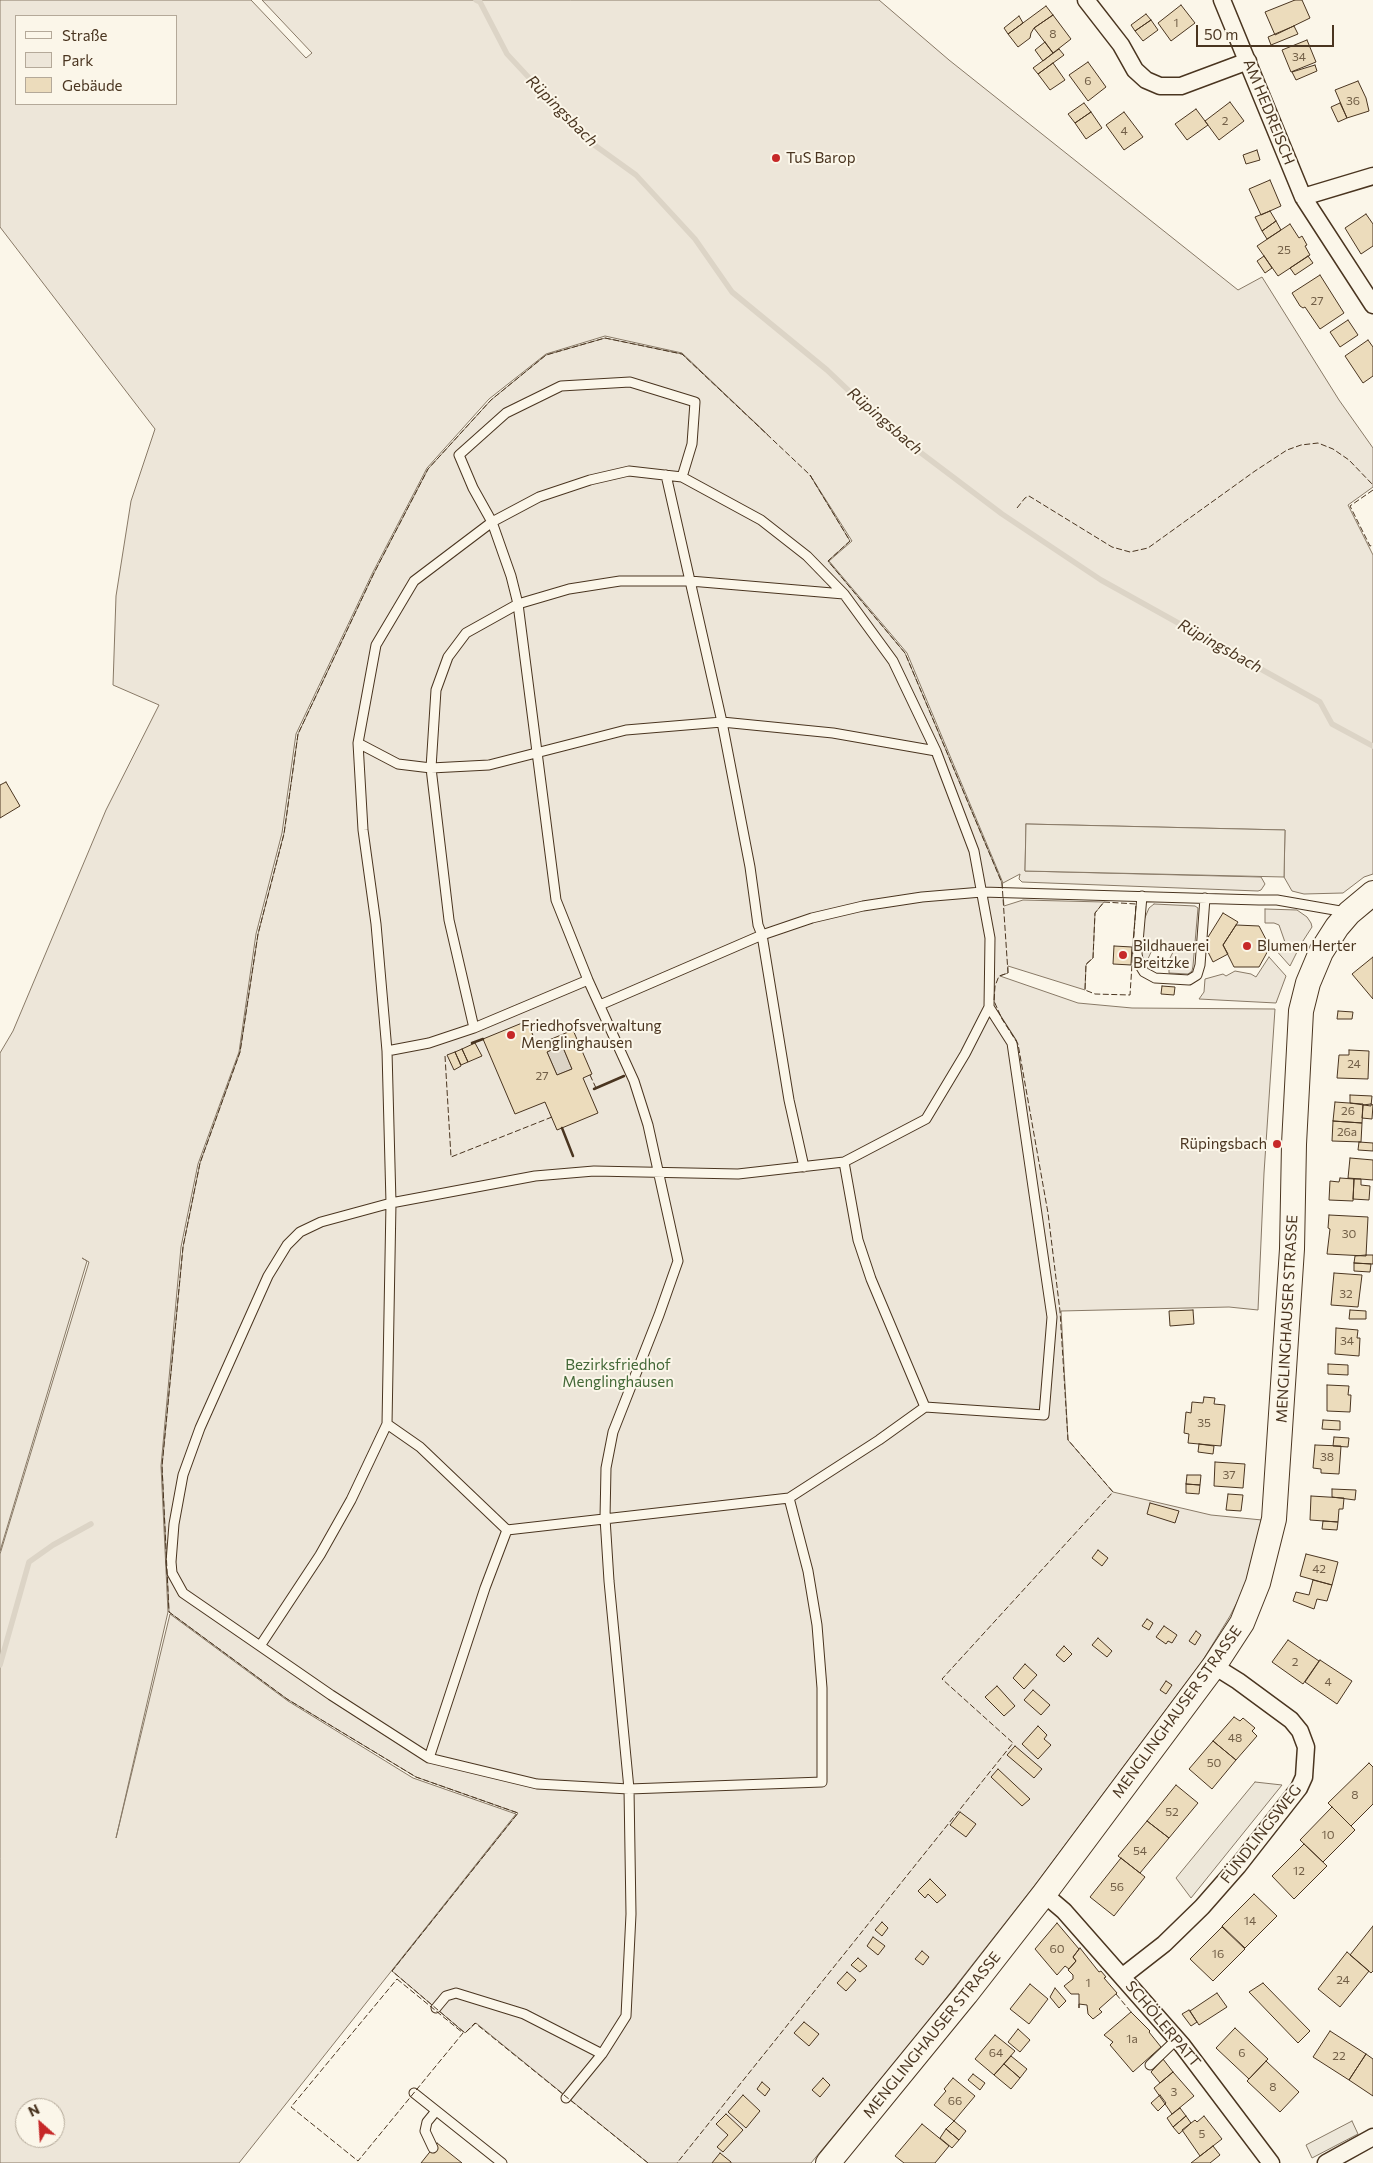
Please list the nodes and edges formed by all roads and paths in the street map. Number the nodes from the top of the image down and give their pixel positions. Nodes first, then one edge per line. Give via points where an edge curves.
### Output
1 (1086, 0) edge
2 (1222, 0) edge
3 (1248, 62) junction
4 (1373, 176) edge
5 (1303, 197) junction
6 (1373, 305) edge
7 (666, 475) junction
8 (682, 478) junction
9 (492, 522) junction
10 (690, 581) junction
11 (844, 594) junction
12 (518, 604) junction
13 (722, 722) junction
14 (358, 743) junction
15 (936, 750) junction
16 (538, 753) junction
17 (431, 768) junction
18 (982, 892) junction
19 (1373, 893) edge
20 (1142, 896) junction
21 (1205, 898) junction
22 (1349, 912) junction
23 (762, 935) junction
24 (588, 980) junction
25 (600, 1005) junction
26 (989, 1007) junction
27 (474, 1028) junction
28 (387, 1051) junction
29 (844, 1162) junction
30 (804, 1167) junction
31 (659, 1172) junction
32 (391, 1204) junction
33 (925, 1407) junction
34 (387, 1424) junction
35 (789, 1498) junction
36 (605, 1518) junction
37 (507, 1530) junction
38 (260, 1646) junction
39 (1214, 1666) junction
40 (429, 1758) junction
41 (629, 1789) junction
42 (1044, 1894) junction
43 (1124, 1976) junction
44 (436, 2008) dead end
45 (1177, 2039) junction
46 (602, 2054) junction
47 (1150, 2065) dead end
48 (414, 2093) dead end
49 (566, 2098) dead end
50 (436, 2111) junction
51 (1373, 2137) edge
52 (433, 2148) dead end
53 (502, 2163) edge
54 (828, 2163) edge
55 (1271, 2163) edge
56 (1326, 2163) edge

1 - 3 street via 1121,45 1135,70 1160,86 1181,86
2 - 3 street, AM HEDREISCH
3 - 5 street, AM HEDREISCH
4 - 5 street
5 - 6 street, AM HEDREISCH
7 - 8 lane
7 - 9 lane via 629,471 590,480 538,497
7 - 10 lane
8 - 9 lane via 692,444 695,402 630,382 561,386 506,412 459,455
8 - 11 lane via 761,520 807,556
9 - 12 lane
9 - 14 lane via 414,581 376,645
10 - 11 lane
10 - 12 lane via 620,581 569,589
10 - 13 lane
11 - 15 lane via 893,661
12 - 16 lane
12 - 17 lane via 466,632 448,657 436,690
13 - 15 lane via 834,733
13 - 16 lane via 626,730
13 - 23 lane
14 - 17 lane via 398,764
14 - 28 lane via 363,830 376,924
15 - 18 lane via 974,851
16 - 17 lane via 489,765
16 - 24 lane via 556,900
17 - 27 lane via 449,920
18 - 20 lane
18 - 23 lane via 863,906 812,918
18 - 26 lane via 990,938
19 - 22 street, MENGLINGHAUSER STRASSE
20 - 21 lane
20 - 21 lane via 1139,964 1144,972 1155,978 1189,980 1197,975 1200,965
21 - 22 lane via 1277,900
22 - 39 street, MENGLINGHAUSER STRASSE via 1321,952 1301,1011 1292,1249 1274,1518 1258,1584 1242,1623
23 - 25 lane
23 - 30 lane via 789,1100
24 - 25 lane
24 - 27 lane
25 - 31 lane via 634,1080
26 - 29 lane via 926,1119
26 - 33 lane via 1012,1042 1052,1317 1044,1415
27 - 28 lane
28 - 32 lane
29 - 30 lane
29 - 33 lane via 858,1240 874,1287
30 - 31 lane via 738,1174
31 - 32 lane via 535,1176
31 - 36 lane via 678,1261 613,1432 606,1468
32 - 34 lane
32 - 38 lane via 321,1222 300,1232 287,1245 268,1276 200,1428 183,1475 174,1524 172,1573 183,1593
33 - 35 lane
34 - 37 lane via 420,1447
34 - 38 lane via 351,1500 320,1555
35 - 36 lane
35 - 41 lane via 808,1571 817,1625 822,1688 822,1782
36 - 37 lane
36 - 41 lane
37 - 40 lane
38 - 40 lane
39 - 42 street, MENGLINGHAUSER STRASSE
39 - 43 street, FÜNDLINGSWEG via 1291,1720 1300,1731 1306,1747 1304,1777 1299,1788 1238,1866 1202,1907 1164,1944
40 - 41 lane via 538,1784
41 - 46 lane via 631,1914 626,2016
42 - 43 street, SCHÖLERPATT
42 - 54 street, MENGLINGHAUSER STRASSE
43 - 45 street, SCHÖLERPATT
44 - 46 lane via 446,1996 456,1993 524,2014
45 - 47 lane
45 - 55 street, SCHÖLERPATT
46 - 49 lane
48 - 50 lane
50 - 52 lane via 427,2122 426,2131
50 - 53 lane
51 - 56 street

